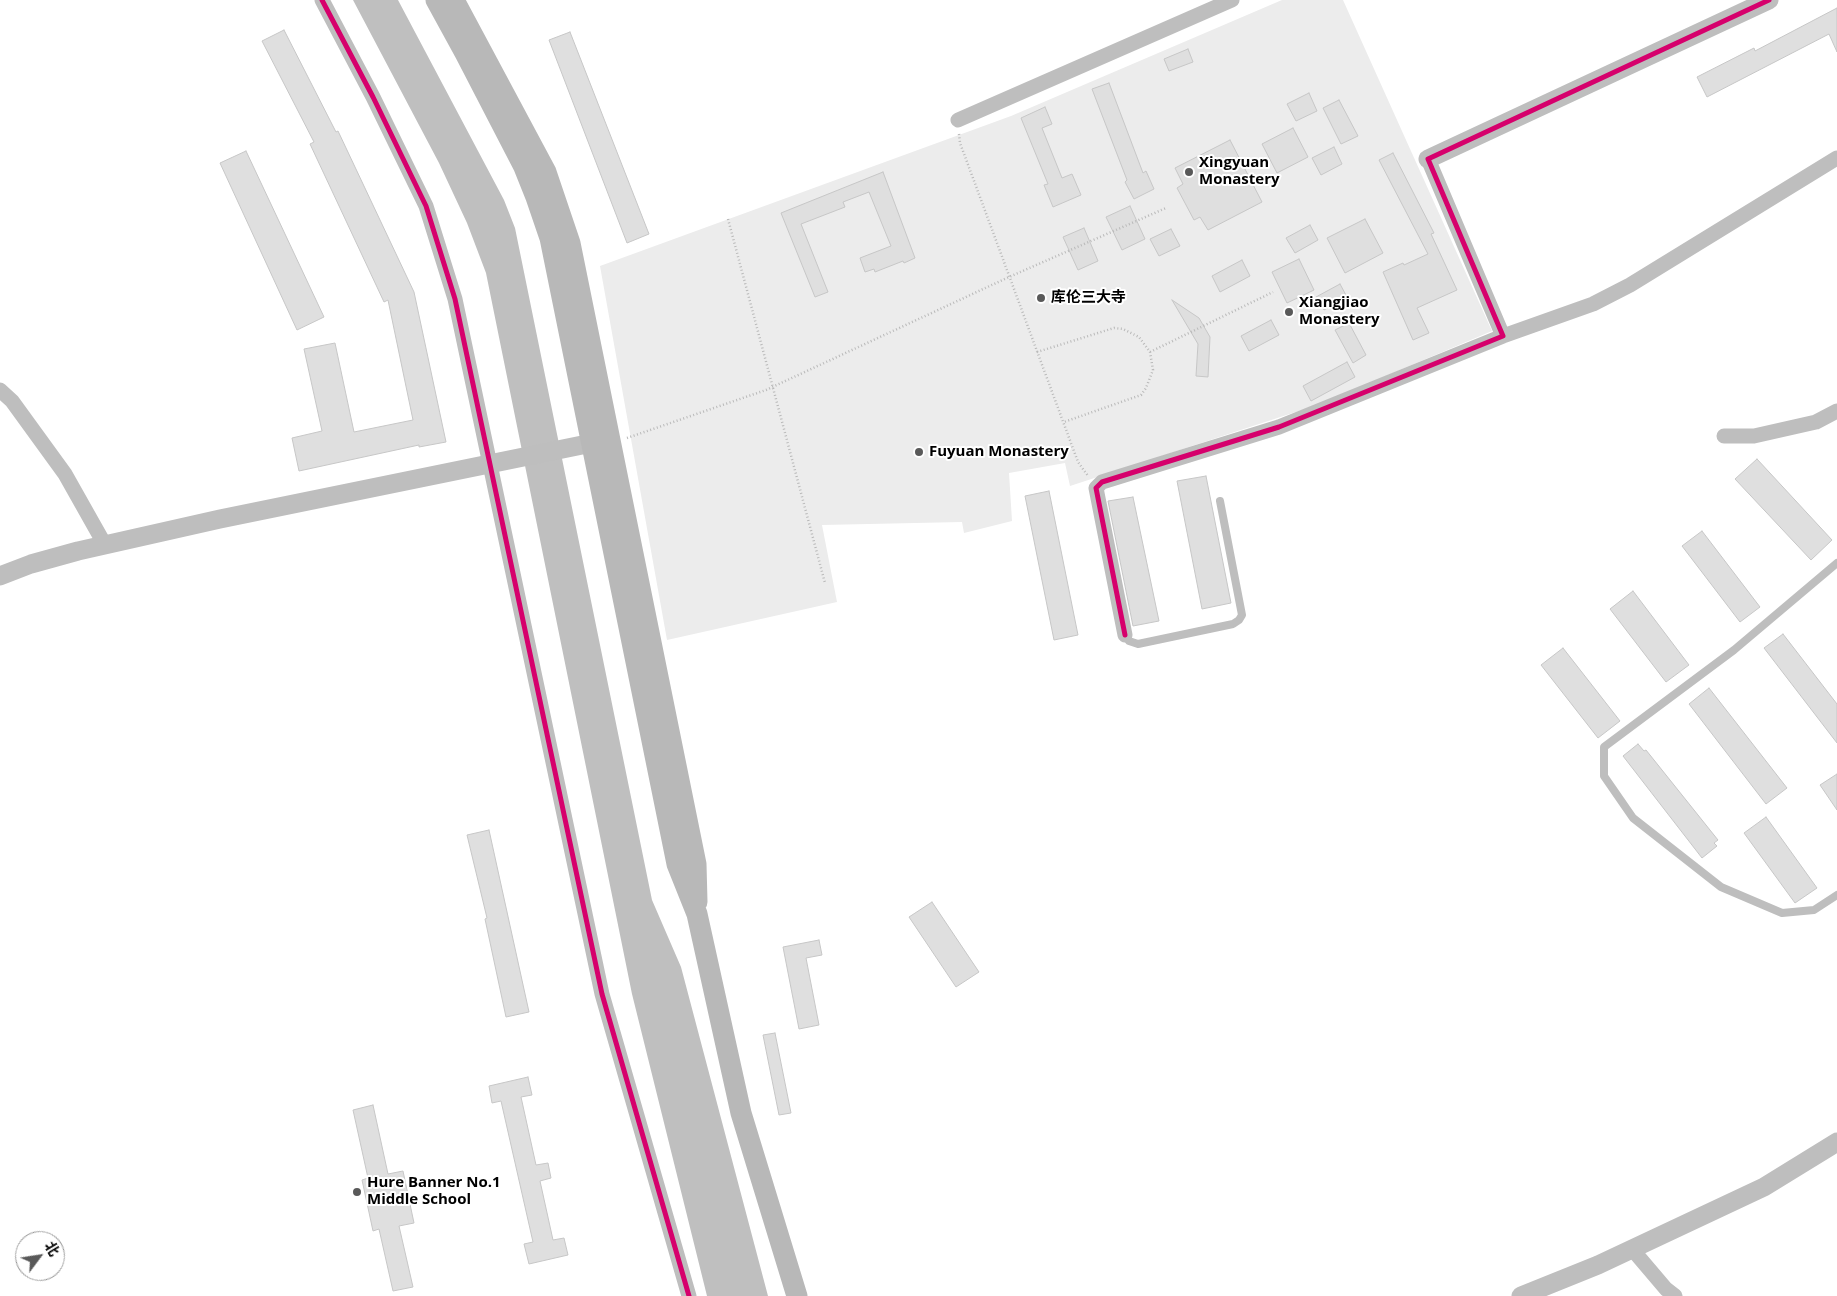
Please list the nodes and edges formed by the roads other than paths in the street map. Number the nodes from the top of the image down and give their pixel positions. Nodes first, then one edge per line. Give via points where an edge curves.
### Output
1 (322, 0) edge
2 (436, 0) edge
3 (454, 0) edge
4 (1232, 0) edge
5 (1768, 0) edge
6 (1747, 4) edge
7 (958, 120) road end
8 (1837, 158) edge
9 (1428, 159) joint
10 (1502, 336) junction
11 (0, 390) edge
12 (1837, 411) edge
13 (1724, 436) dead end
14 (602, 443) junction
15 (490, 464) junction
16 (1220, 501) dead end
17 (105, 546) junction
18 (1837, 563) edge
19 (0, 576) edge
20 (1125, 635) joint
21 (1837, 895) edge
22 (1837, 1142) edge
23 (1632, 1249) junction
24 (689, 1296) edge
25 (797, 1296) edge
26 (1521, 1296) edge
27 (1675, 1296) edge

1 - 15 street via 426,206 455,299
2 - 14 main road via 524,167 536,197 550,238
3 - 14 main road via 546,172 559,206 570,243
4 - 7 street
5 - 6 street
6 - 9 street
8 - 10 street via 1630,285 1593,304
9 - 10 street
10 - 20 street via 1279,427 1102,482 1096,488
11 - 17 street via 12,401 65,474
12 - 13 street via 1816,422 1754,436
14 - 15 street
14 - 25 main road via 696,864 697,914 741,1113
15 - 17 street
15 - 24 street via 602,994
16 - 20 lane via 1242,615 1239,620 1233,624 1138,644 1129,641
17 - 19 street via 31,564
18 - 21 lane via 1734,650 1604,747 1604,776 1633,818 1722,887 1782,913 1814,910
22 - 23 street via 1764,1187
23 - 26 street
23 - 27 street

